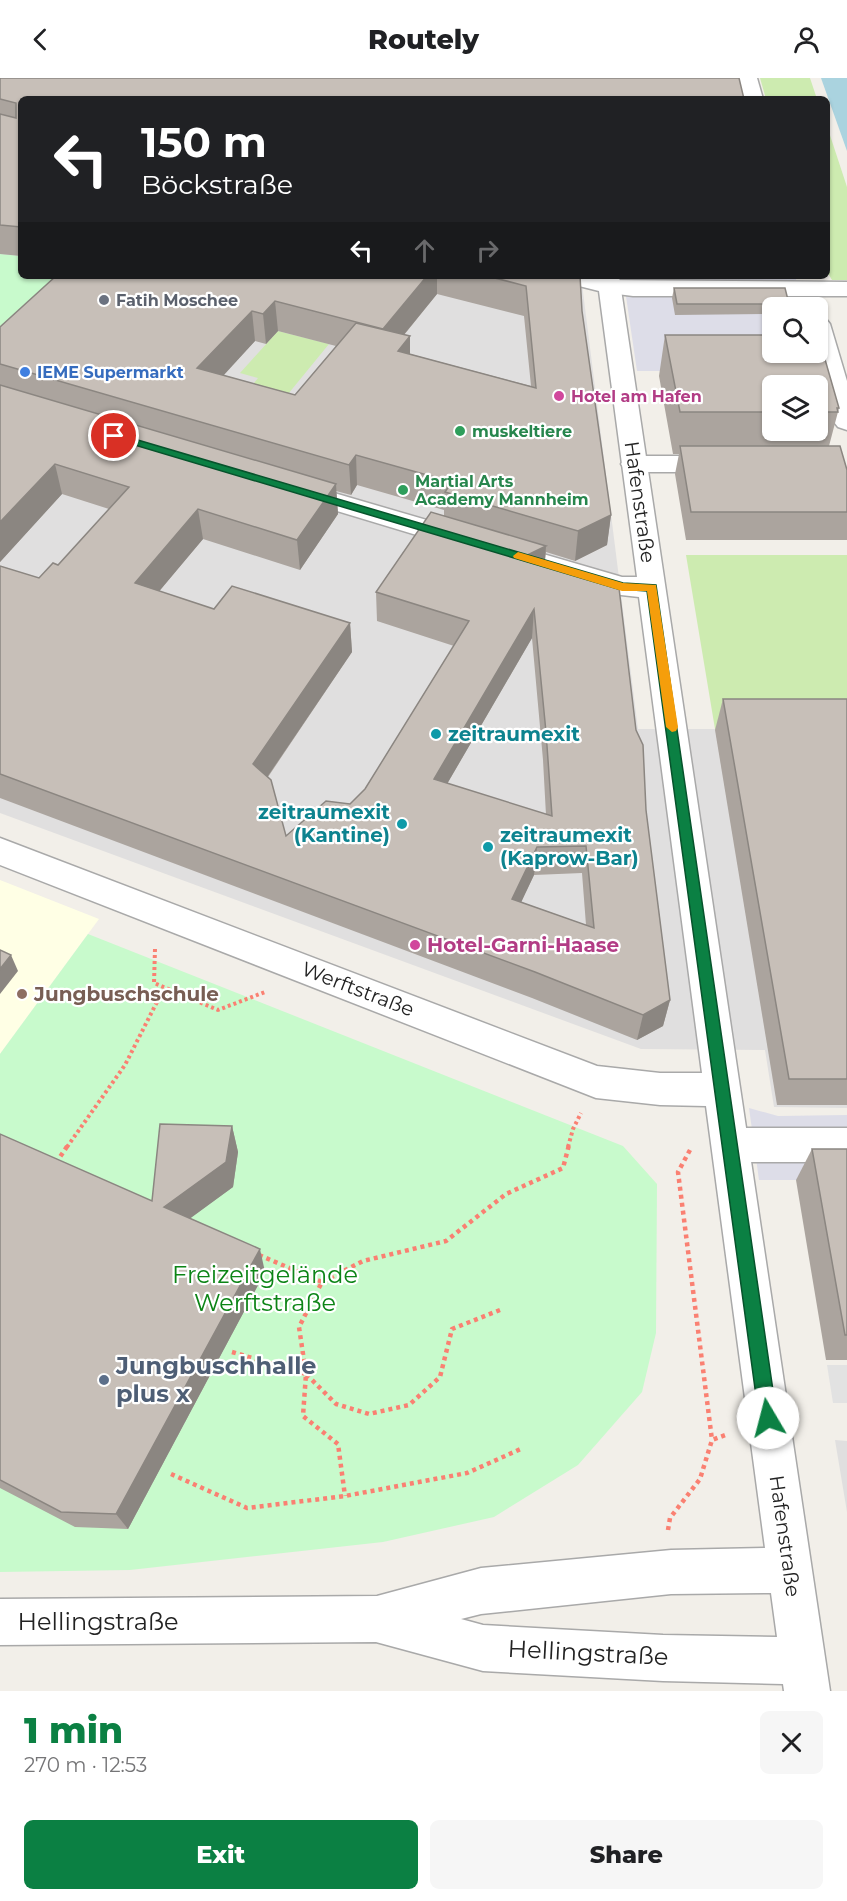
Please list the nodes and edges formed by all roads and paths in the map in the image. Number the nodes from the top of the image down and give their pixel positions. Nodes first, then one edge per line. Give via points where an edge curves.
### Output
1 (747, 78) edge
2 (752, 96) edge
3 (592, 279) edge
4 (608, 281) edge
5 (847, 289) edge
6 (808, 291) edge
7 (828, 358) edge
8 (847, 422) edge
9 (741, 464) edge
10 (634, 465) junction
11 (264, 480) edge
12 (652, 587) junction
13 (0, 851) edge
14 (157, 912) junction
15 (314, 972) junction
16 (164, 988) junction
17 (596, 1082) junction
18 (724, 1090) junction
19 (731, 1145) junction
20 (847, 1145) edge
21 (46, 1161) edge
22 (55, 1165) junction
23 (66, 1170) edge
24 (258, 1254) edge
25 (322, 1282) junction
26 (500, 1310) dead end
27 (232, 1352) dead end
28 (306, 1374) junction
29 (712, 1440) dead end
30 (523, 1448) dead end
31 (171, 1474) dead end
32 (345, 1496) junction
33 (790, 1570) junction
34 (377, 1619) junction
35 (0, 1622) edge
36 (805, 1676) edge

1 - 2 street
3 - 4 street
4 - 6 street via 633,289
4 - 10 street, Hafenstraße
5 - 6 street
7 - 8 street
9 - 10 street
10 - 12 street, Hafenstraße
11 - 12 street via 622,587
12 - 18 street, Hafenstraße
13 - 14 street, Werftstraße
14 - 15 street, Werftstraße
14 - 16 path via 154,983
15 - 16 path via 218,1010
15 - 17 street, Werftstraße
16 - 22 path via 125,1065
17 - 18 street, Werftstraße
17 - 25 path via 573,1129 563,1168 506,1194 446,1241 363,1261
18 - 19 street, Hafenstraße
18 - 29 path via 678,1172
19 - 20 street
19 - 33 street, Hafenstraße
21 - 22 path
22 - 23 path
24 - 25 path
25 - 28 path via 299,1327
26 - 28 path via 452,1329 440,1377 409,1405 369,1414 336,1404
27 - 28 path
28 - 32 path via 303,1416 338,1444
30 - 32 path via 467,1473
31 - 32 path via 247,1508
33 - 34 street, Hellingstraße via 671,1572 481,1592
33 - 36 street, Hafenstraße
34 - 35 street, Hellingstraße
34 - 36 street, Hellingstraße via 483,1648 663,1659

